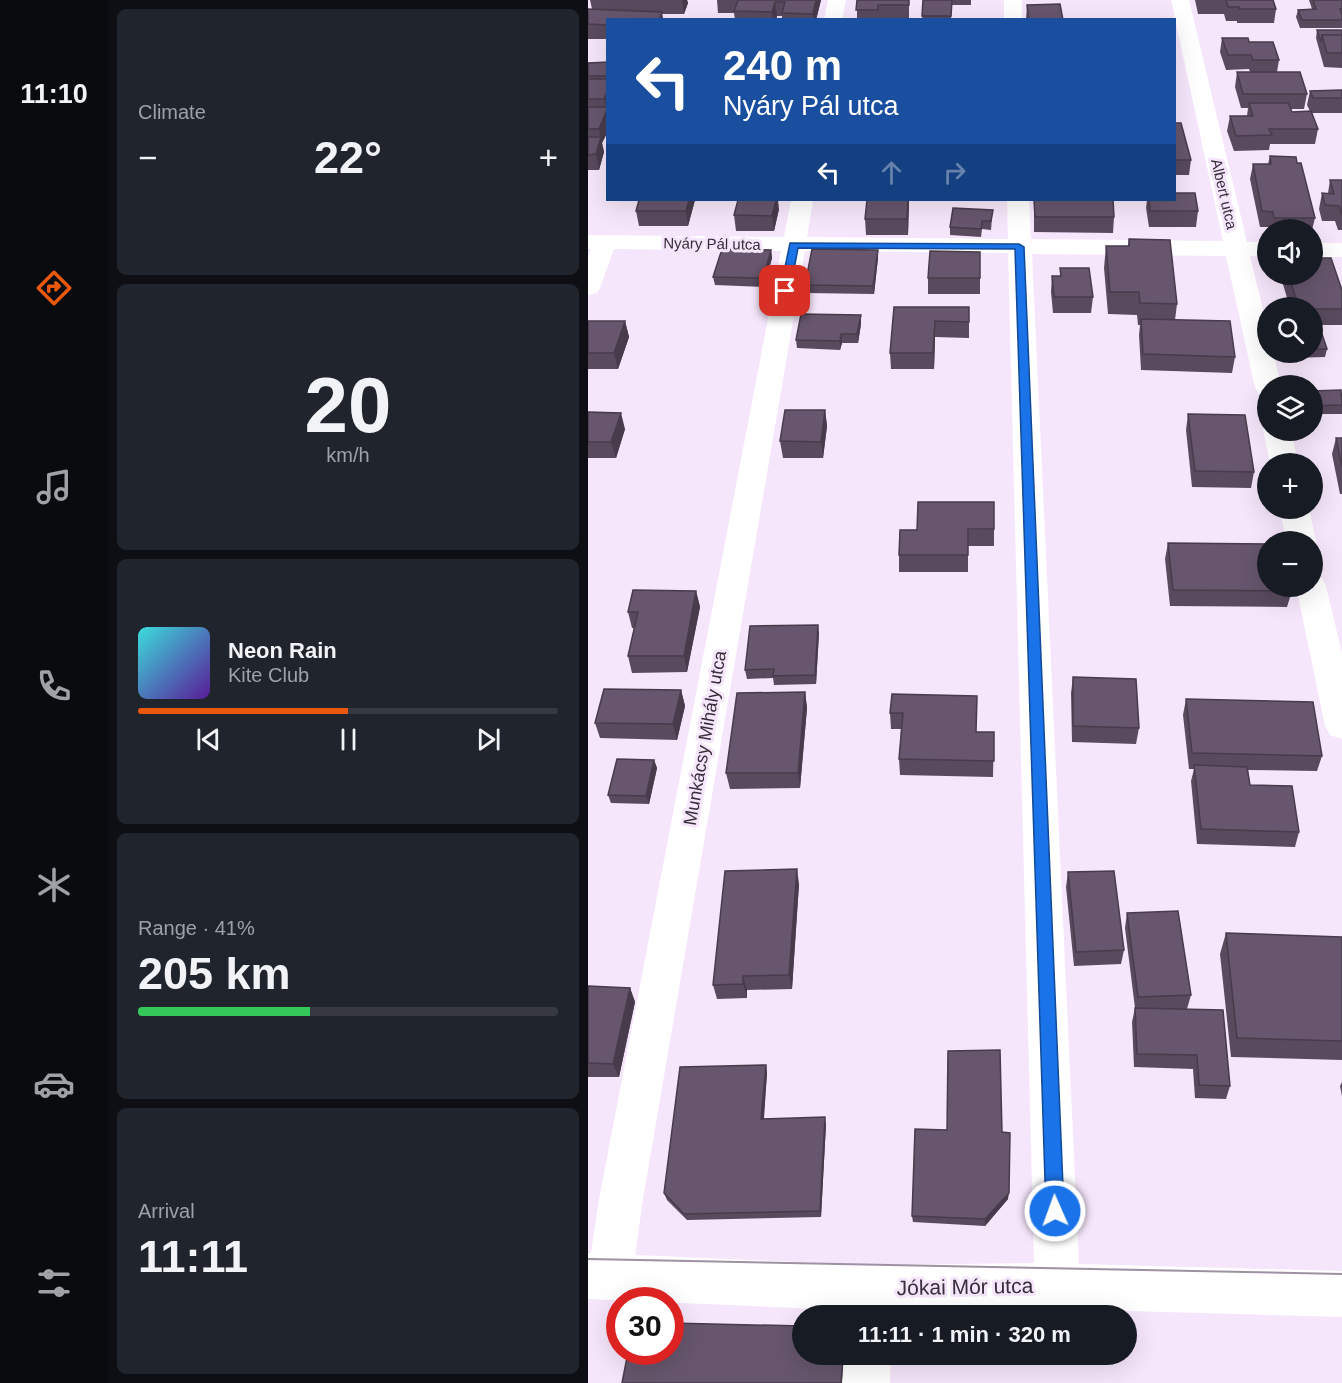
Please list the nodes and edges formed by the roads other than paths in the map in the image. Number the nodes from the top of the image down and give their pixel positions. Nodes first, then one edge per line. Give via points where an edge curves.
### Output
1 (837, 0) edge
2 (1013, 0) edge
3 (1180, 0) edge
4 (833, 18) edge
5 (1013, 18) edge
6 (802, 201) edge
7 (1018, 201) edge
8 (597, 242) edge
9 (794, 245) junction
10 (1019, 247) junction
11 (1237, 249) junction
12 (1257, 249) edge
13 (1323, 250) edge
14 (1342, 250) edge
15 (588, 288) edge
16 (1265, 375) edge
17 (1313, 597) edge
18 (1342, 726) edge
19 (599, 1276) edge
20 (1057, 1286) junction
21 (1342, 1294) edge
22 (870, 1302) edge
23 (867, 1365) edge
24 (866, 1383) edge

1 - 4 street
2 - 5 street
3 - 11 street, Albert utca
6 - 9 street, Munkácsy Mihály utca
7 - 10 street
8 - 9 street, Nyáry Pál utca
8 - 15 street
9 - 10 street, Nyáry Pál utca
9 - 19 street, Munkácsy Mihály utca via 621,1199
10 - 11 street, Nyáry Pál utca
10 - 20 street
11 - 12 street, Nyáry Pál utca
11 - 16 street, Albert utca
13 - 14 street
17 - 18 street
19 - 22 street, Jókai Mór utca
20 - 21 street, Jókai Mór utca
20 - 22 street, Jókai Mór utca
23 - 24 street

